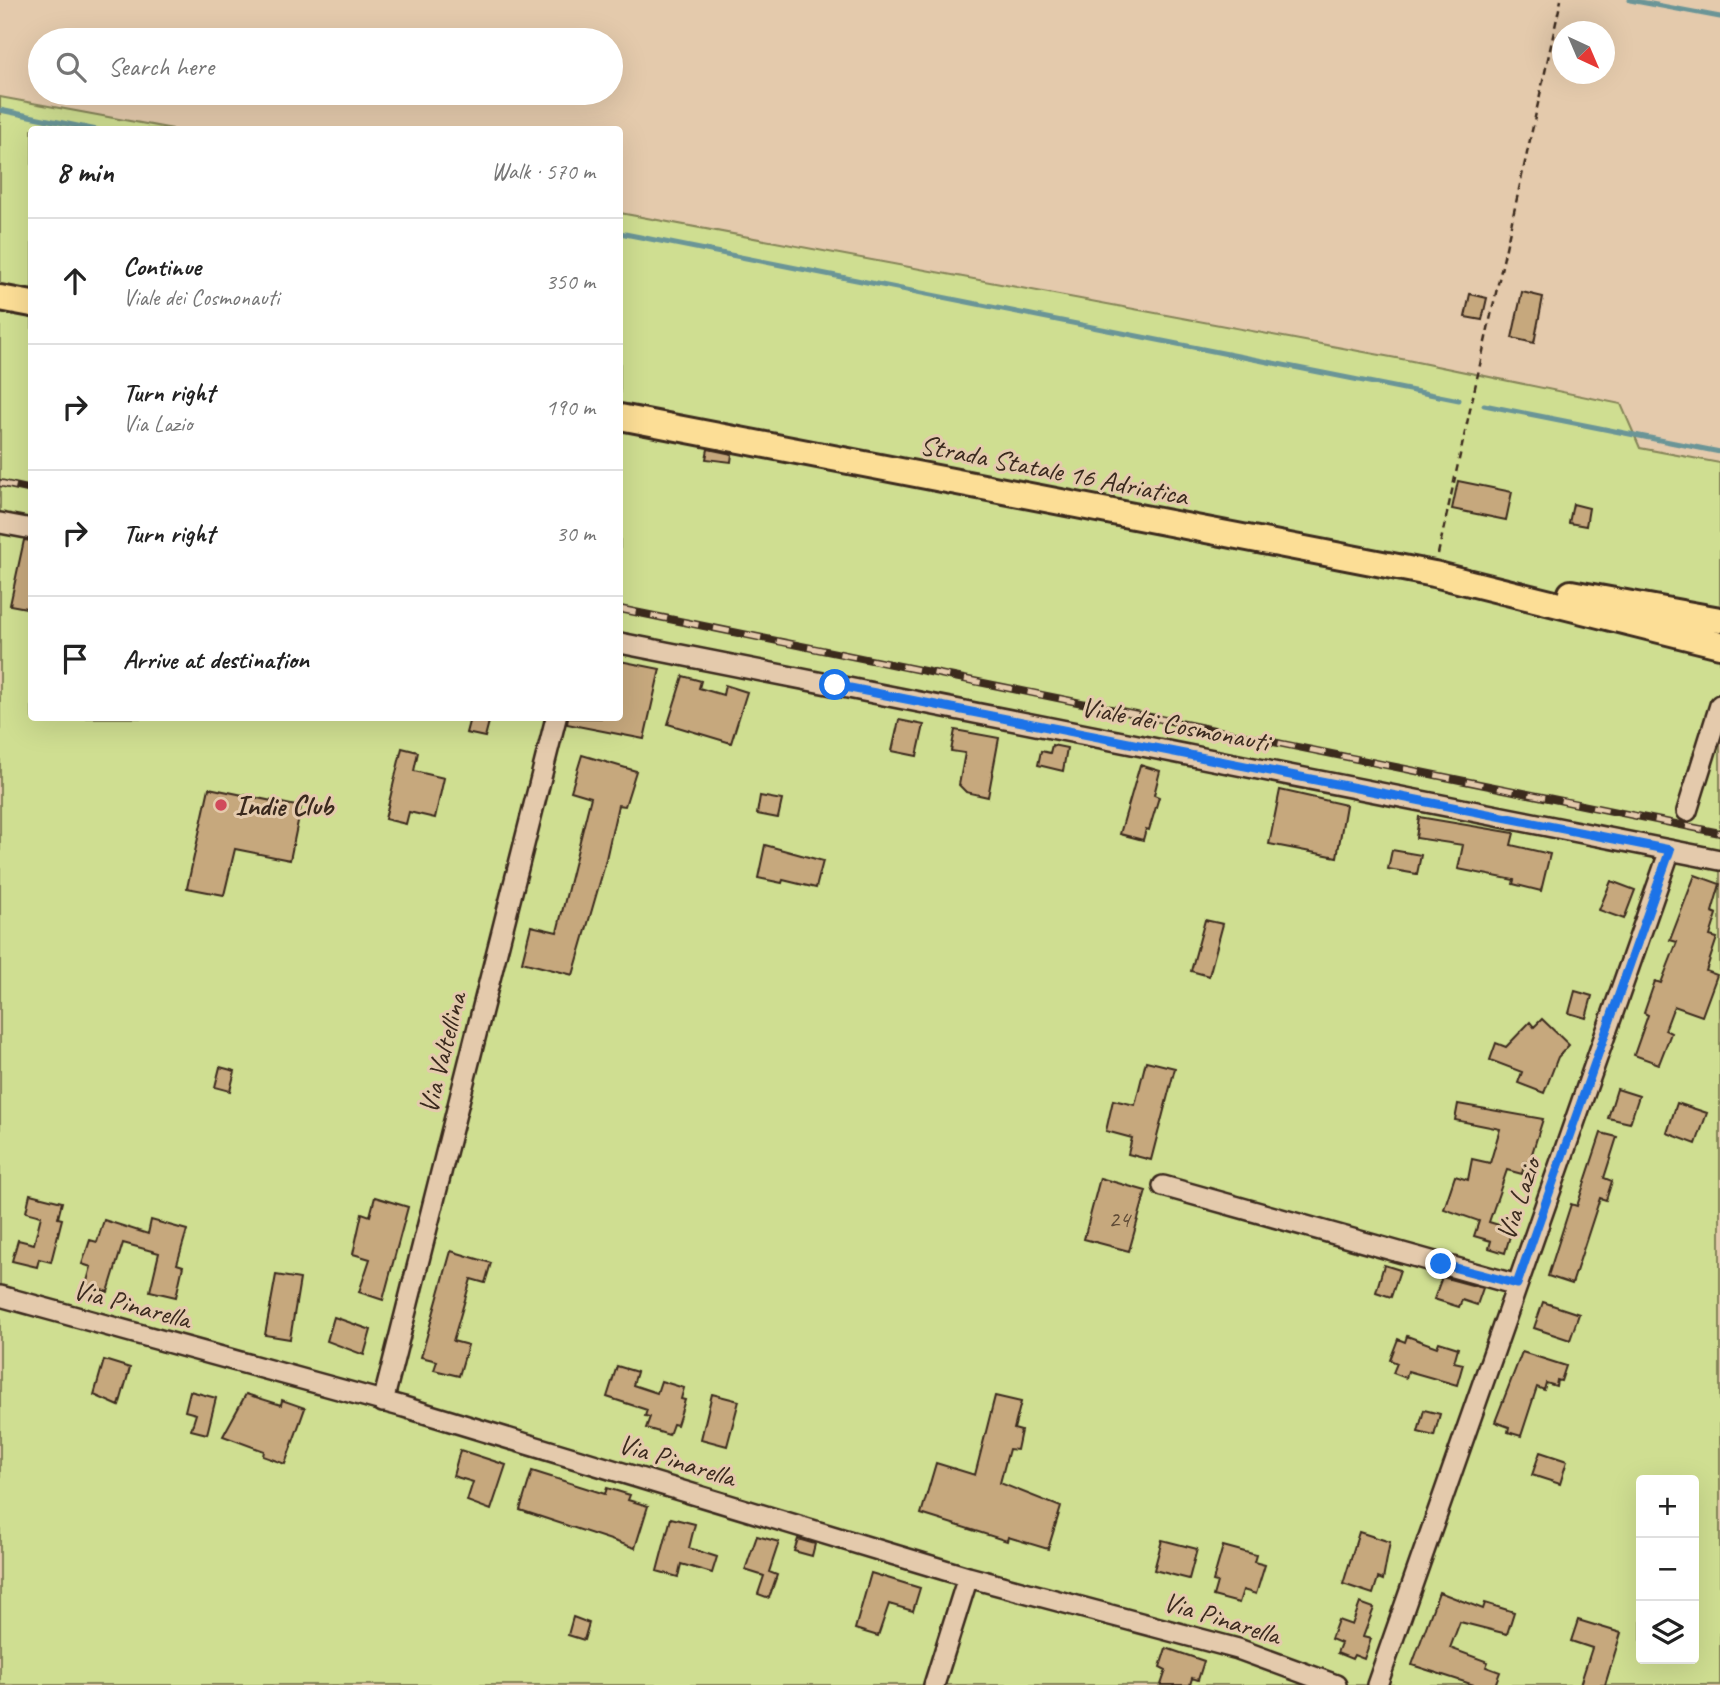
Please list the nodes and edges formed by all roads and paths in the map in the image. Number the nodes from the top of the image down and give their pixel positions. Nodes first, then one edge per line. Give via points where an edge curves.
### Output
1 (1560, 0) edge
2 (0, 298) edge
3 (28, 303) edge
4 (623, 418) edge
5 (0, 523) edge
6 (28, 528) edge
7 (1434, 574) junction
8 (1476, 584) junction
9 (1720, 620) edge
10 (623, 644) edge
11 (1720, 645) edge
12 (1720, 705) edge
13 (555, 721) edge
14 (1687, 811) dead end
15 (1670, 850) junction
16 (1720, 860) edge
17 (1163, 1186) dead end
18 (1517, 1284) junction
19 (0, 1296) edge
20 (383, 1402) junction
21 (968, 1577) junction
22 (934, 1685) edge
23 (1336, 1685) edge
24 (1377, 1685) edge

1 - 7 path
2 - 3 main road
4 - 7 main road, Strada Statale 16 Adriatica
5 - 6 street
7 - 8 main road, Strada Statale 16 Adriatica
8 - 9 main road, Strada Statale 16 Adriatica via 1575,594
8 - 11 main road, Strada Statale 16 Adriatica
10 - 15 street, Viale dei Cosmonauti
12 - 14 street
13 - 20 street, Via Valtellina
15 - 16 street, Viale dei Cosmonauti
15 - 18 street, Via Lazio
17 - 18 street
18 - 24 street, Via Lazio
19 - 20 street, Via Pinarella
20 - 21 street, Via Pinarella
21 - 22 street
21 - 23 street, Via Pinarella via 1238,1650

